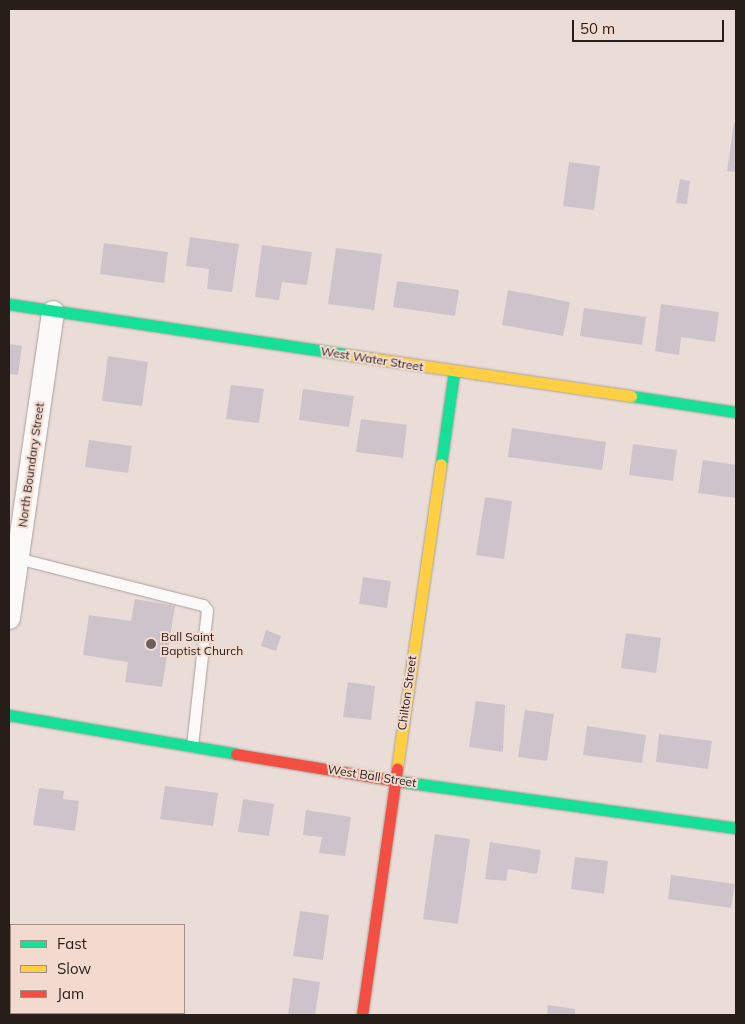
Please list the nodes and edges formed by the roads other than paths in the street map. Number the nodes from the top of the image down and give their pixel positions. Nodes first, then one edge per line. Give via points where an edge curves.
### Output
1 (9, 304) edge
2 (54, 312) junction
3 (454, 372) junction
4 (736, 412) edge
5 (17, 558) junction
6 (9, 618) edge
7 (9, 715) edge
8 (192, 746) junction
9 (395, 781) junction
10 (736, 828) edge
11 (362, 1015) edge

1 - 2 street, West Water Street
2 - 3 street, West Water Street
2 - 5 street, North Boundary Street
3 - 4 street, West Water Street
3 - 9 street, Chilton Street
5 - 6 street, North Boundary Street
5 - 8 lane via 203,605 207,610
7 - 8 street, West Ball Street
8 - 9 street, West Ball Street
9 - 10 street, West Ball Street
9 - 11 street, Chilton Street

